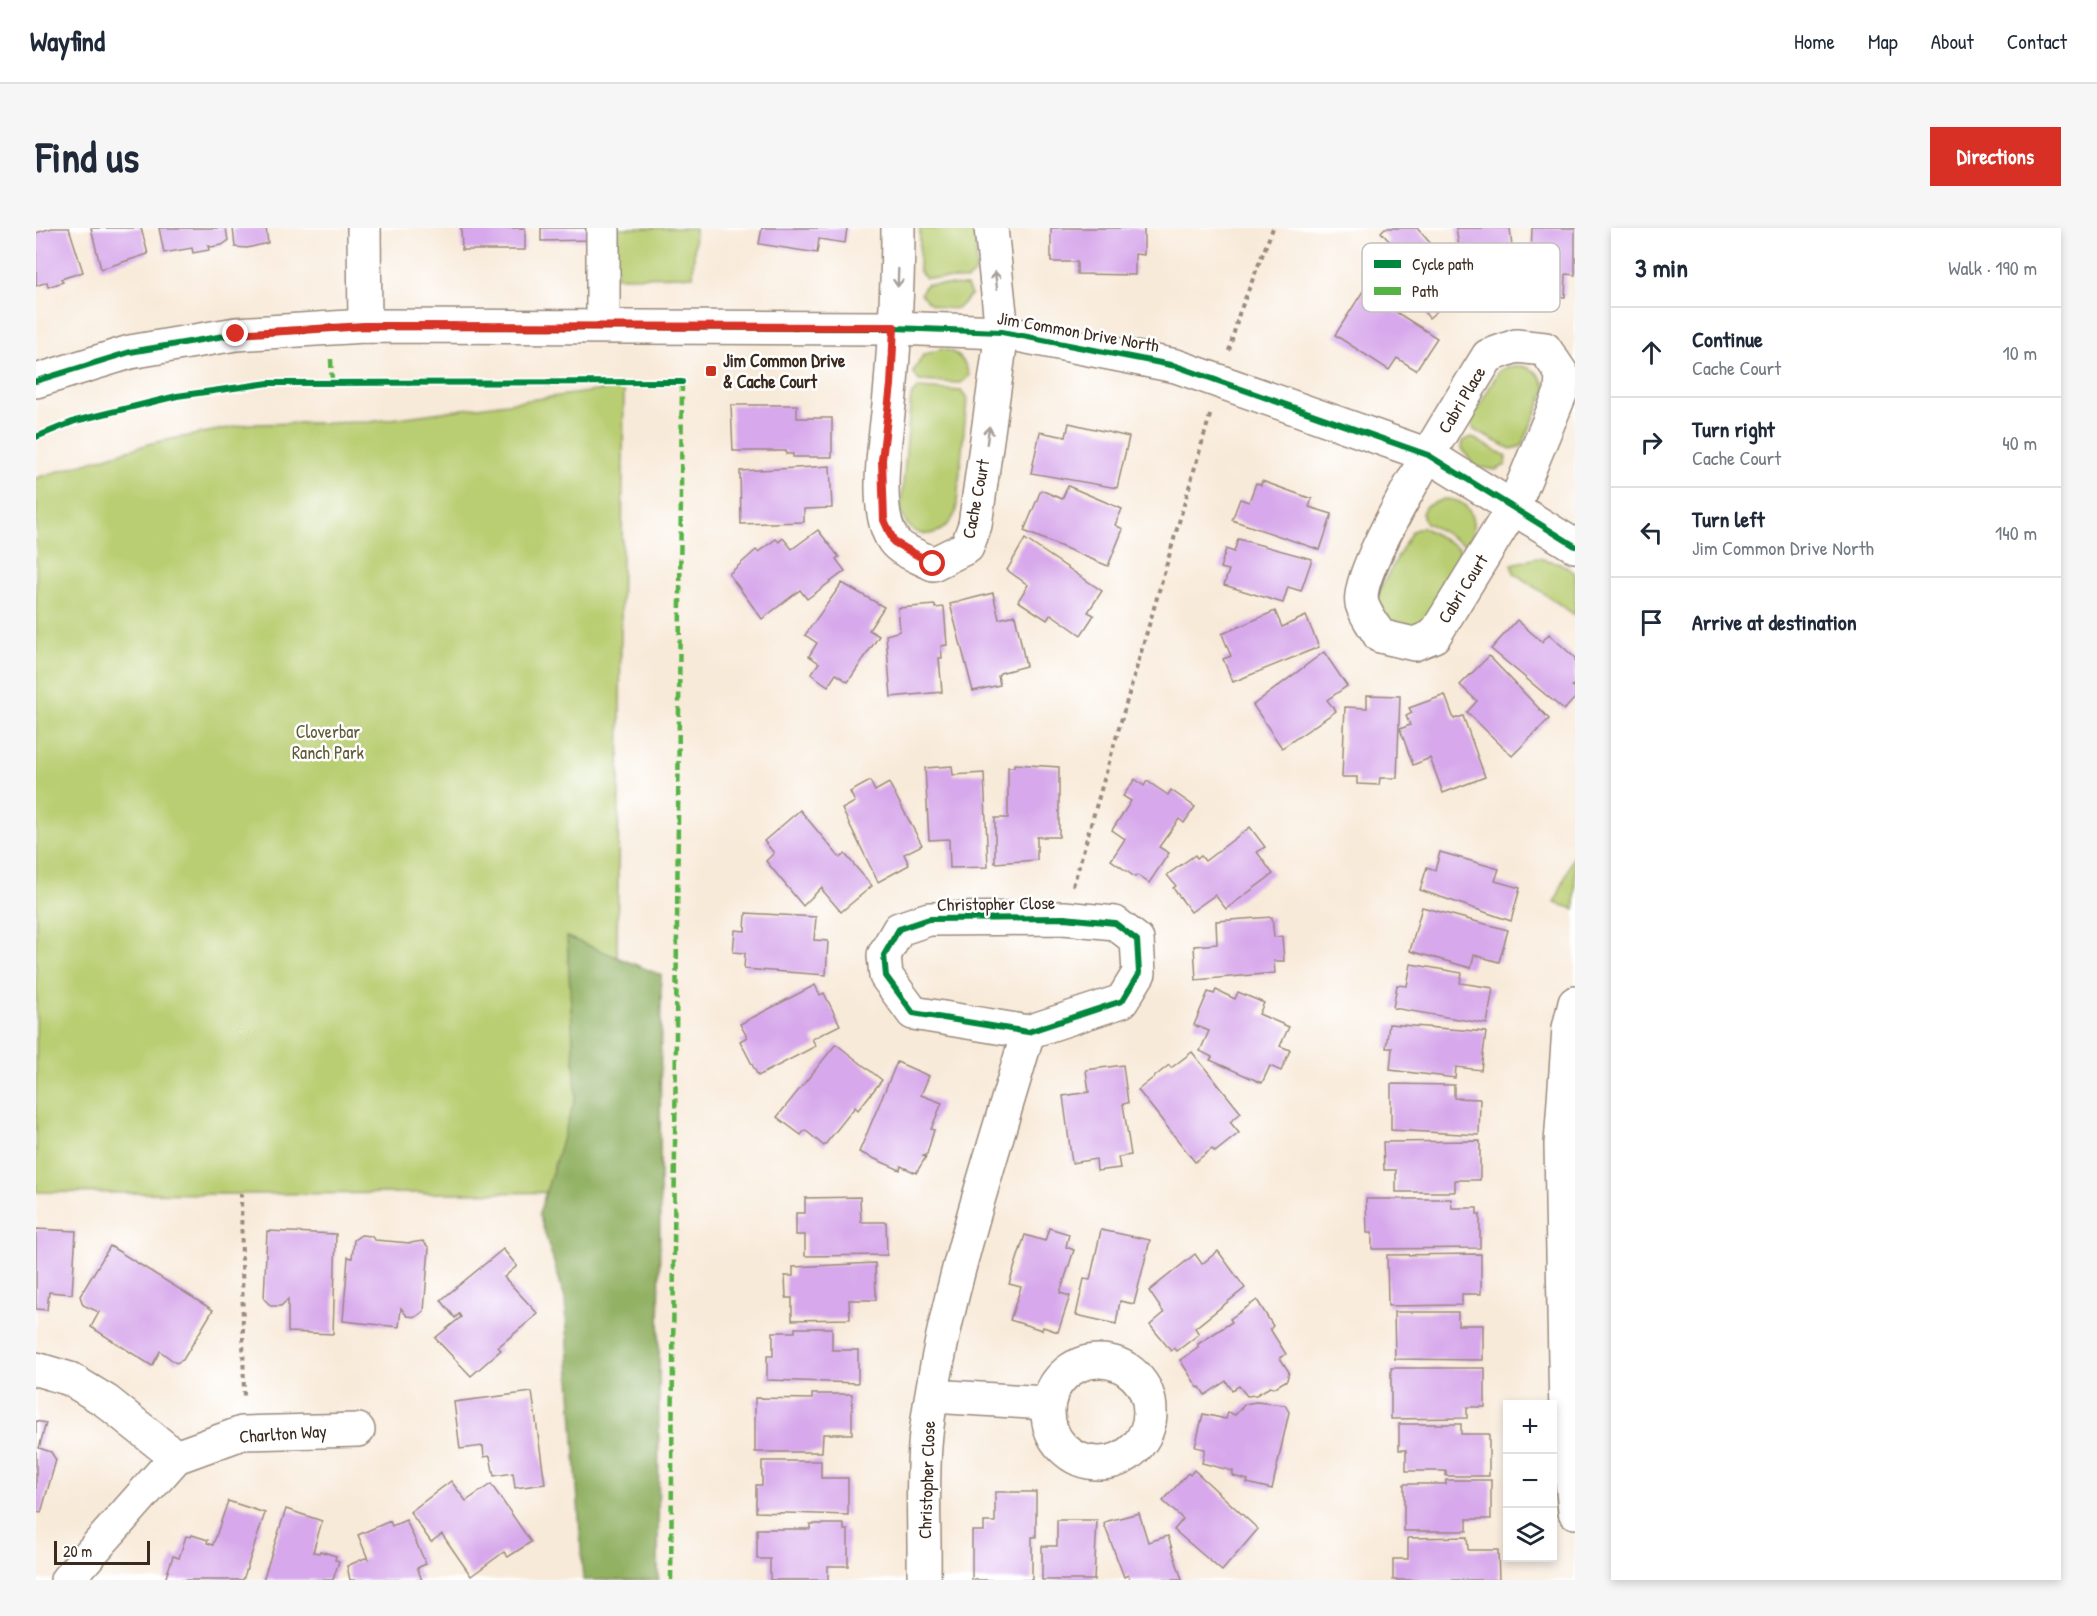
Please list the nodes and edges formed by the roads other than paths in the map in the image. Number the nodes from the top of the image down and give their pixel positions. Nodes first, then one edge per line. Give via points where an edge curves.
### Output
1 (364, 228) edge
2 (603, 228) edge
3 (898, 228) edge
4 (991, 228) edge
5 (365, 326) junction
6 (603, 326) junction
7 (894, 327) junction
8 (1002, 332) junction
9 (36, 381) edge
10 (1428, 455) junction
11 (1514, 506) junction
12 (1575, 546) edge
13 (1573, 1020) edge
14 (1028, 1032) junction
15 (36, 1369) edge
16 (932, 1396) junction
17 (1046, 1403) dead end
18 (358, 1430) dead end
19 (176, 1457) junction
20 (1575, 1512) edge
21 (67, 1580) edge
22 (924, 1580) edge

1 - 5 street
2 - 6 street
3 -> 7 street
8 -> 4 street
5 - 6 street, Jim Common Drive North
5 - 9 street, Jim Common Drive North via 236,334 130,352
6 - 7 street, Jim Common Drive North
7 - 8 street, Jim Common Drive North
7 -> 8 street, Cache Court via 882,460 884,520 894,542 933,564 967,547 975,525
8 - 10 street, Jim Common Drive North via 1176,366
10 - 11 street, Jim Common Drive North
10 - 11 street, Cabri Place via 1488,356 1516,346 1545,350 1562,374 1561,392
10 - 11 street, Cabri Court via 1363,582 1362,603 1380,636 1414,644 1434,636
11 - 12 street, Jim Common Drive North
13 - 20 street via 1561,1144 1566,1418
14 - 14 street, Christopher Close via 1122,1001 1139,974 1137,940 1115,923 1064,918 929,919 899,930 884,955 886,976 913,1013
14 - 16 street, Christopher Close via 952,1296
15 - 19 street via 70,1379 106,1401
16 - 17 street
16 - 22 street, Christopher Close via 926,1436
18 - 19 street, Charlton Way via 242,1433
19 - 21 street, Charlton Way

